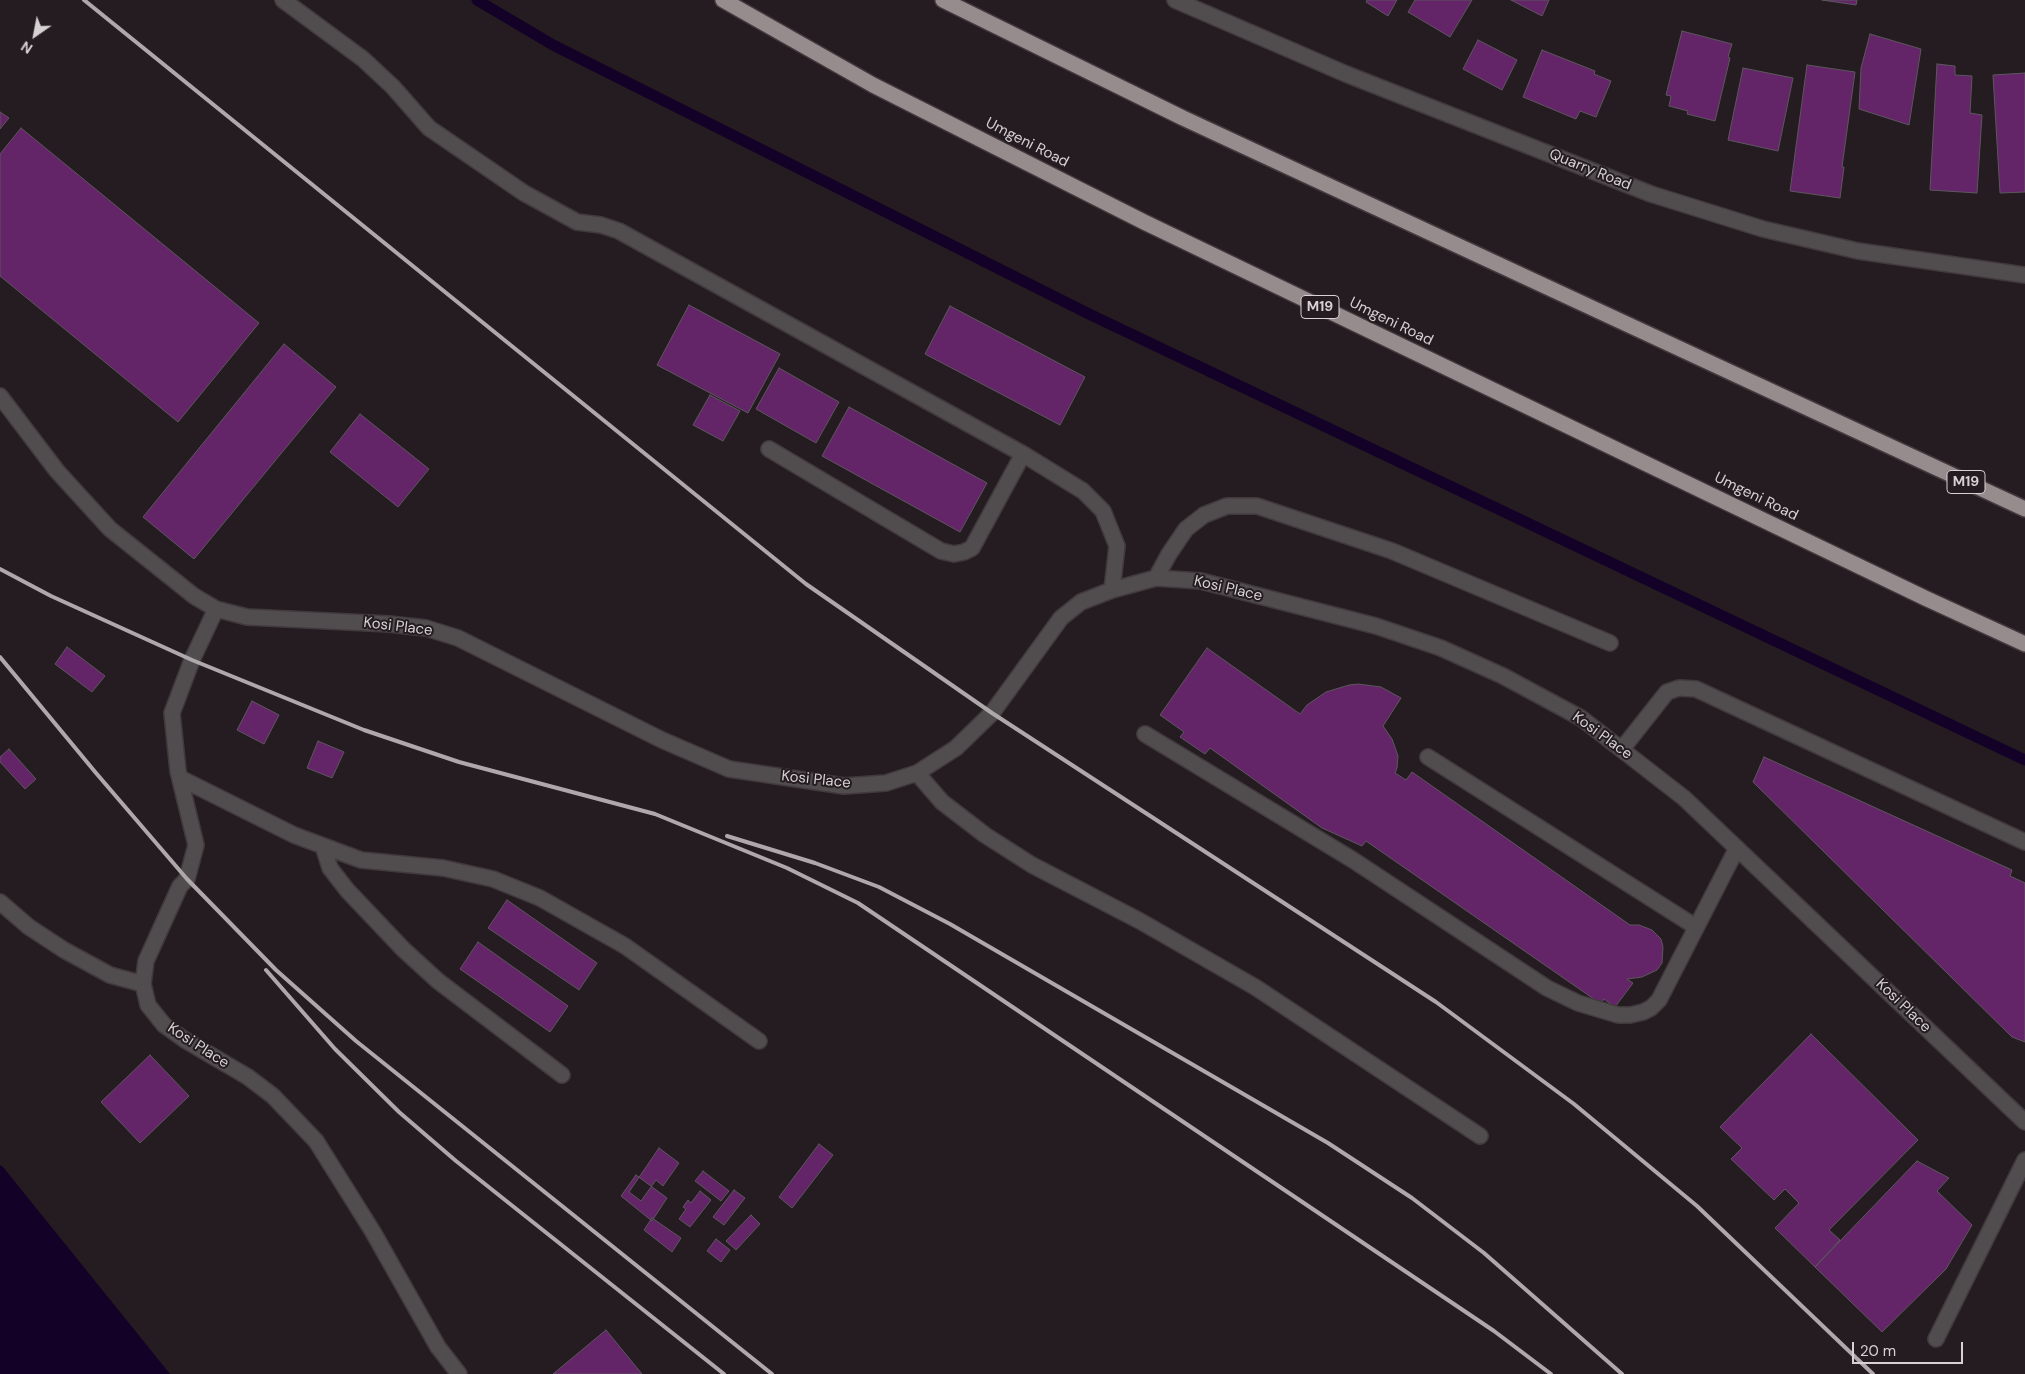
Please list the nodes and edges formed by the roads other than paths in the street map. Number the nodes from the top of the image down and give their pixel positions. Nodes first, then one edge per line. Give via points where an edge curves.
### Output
1 (283, 0) edge
2 (723, 0) edge
3 (943, 0) edge
4 (1176, 0) edge
5 (2025, 275) edge
6 (0, 396) edge
7 (769, 449) dead end
8 (1022, 454) junction
9 (2025, 509) edge
10 (1156, 578) junction
11 (1112, 590) junction
12 (216, 609) junction
13 (1610, 643) dead end
14 (2025, 644) edge
15 (1145, 734) dead end
16 (1622, 750) junction
17 (1428, 757) dead end
18 (916, 772) junction
19 (180, 778) junction
20 (2025, 842) edge
21 (323, 846) junction
22 (1737, 848) junction
23 (0, 902) edge
24 (1696, 927) junction
25 (143, 984) junction
26 (759, 1041) dead end
27 (562, 1075) dead end
28 (2025, 1122) edge
29 (1480, 1136) dead end
30 (2025, 1160) edge
31 (1936, 1339) dead end
32 (459, 1374) edge

1 - 8 street via 363,59 429,128 524,193 577,222 619,231
2 - 14 highway, Umgeni Road / M19 via 873,85 1144,222
3 - 9 highway, M19 via 1192,122
4 - 5 street, Quarry Road via 1346,74 1650,194 1763,229 1858,251
6 - 12 street, Kosi Place via 57,471 110,529 194,596
7 - 8 street via 941,551 954,554 972,548
8 - 11 street via 1083,491 1103,511 1117,546
10 - 11 street, Kosi Place
10 - 13 street via 1186,529 1204,515 1227,506 1256,506 1392,551
10 - 16 street, Kosi Place via 1201,581 1376,626 1441,648 1503,676 1581,718
11 - 18 street, Kosi Place via 1081,602 1061,618 992,713 956,748
12 - 18 street, Kosi Place via 247,617 426,628 458,638 662,740 729,768 844,786 886,783
12 - 19 street, Kosi Place via 172,713
15 - 24 street via 1353,860 1547,988 1578,1003 1618,1015 1651,1008 1659,1000
16 - 20 street via 1667,692 1679,688 1696,689
16 - 22 street, Kosi Place via 1684,798
17 - 24 street
18 - 29 street via 942,802 985,835 1024,860 1255,987
19 - 21 street via 294,835
19 - 25 street, Kosi Place via 196,845 187,879 180,886 146,961
21 - 26 street via 362,860 443,868 493,879 540,898 625,946
21 - 27 street via 330,868 346,890 403,949 438,981
22 - 24 street
22 - 28 street, Kosi Place
23 - 25 street via 29,927 64,950 110,975
25 - 32 street, Kosi Place via 148,1005 164,1025 248,1077 273,1096 316,1140 438,1347
30 - 31 street

